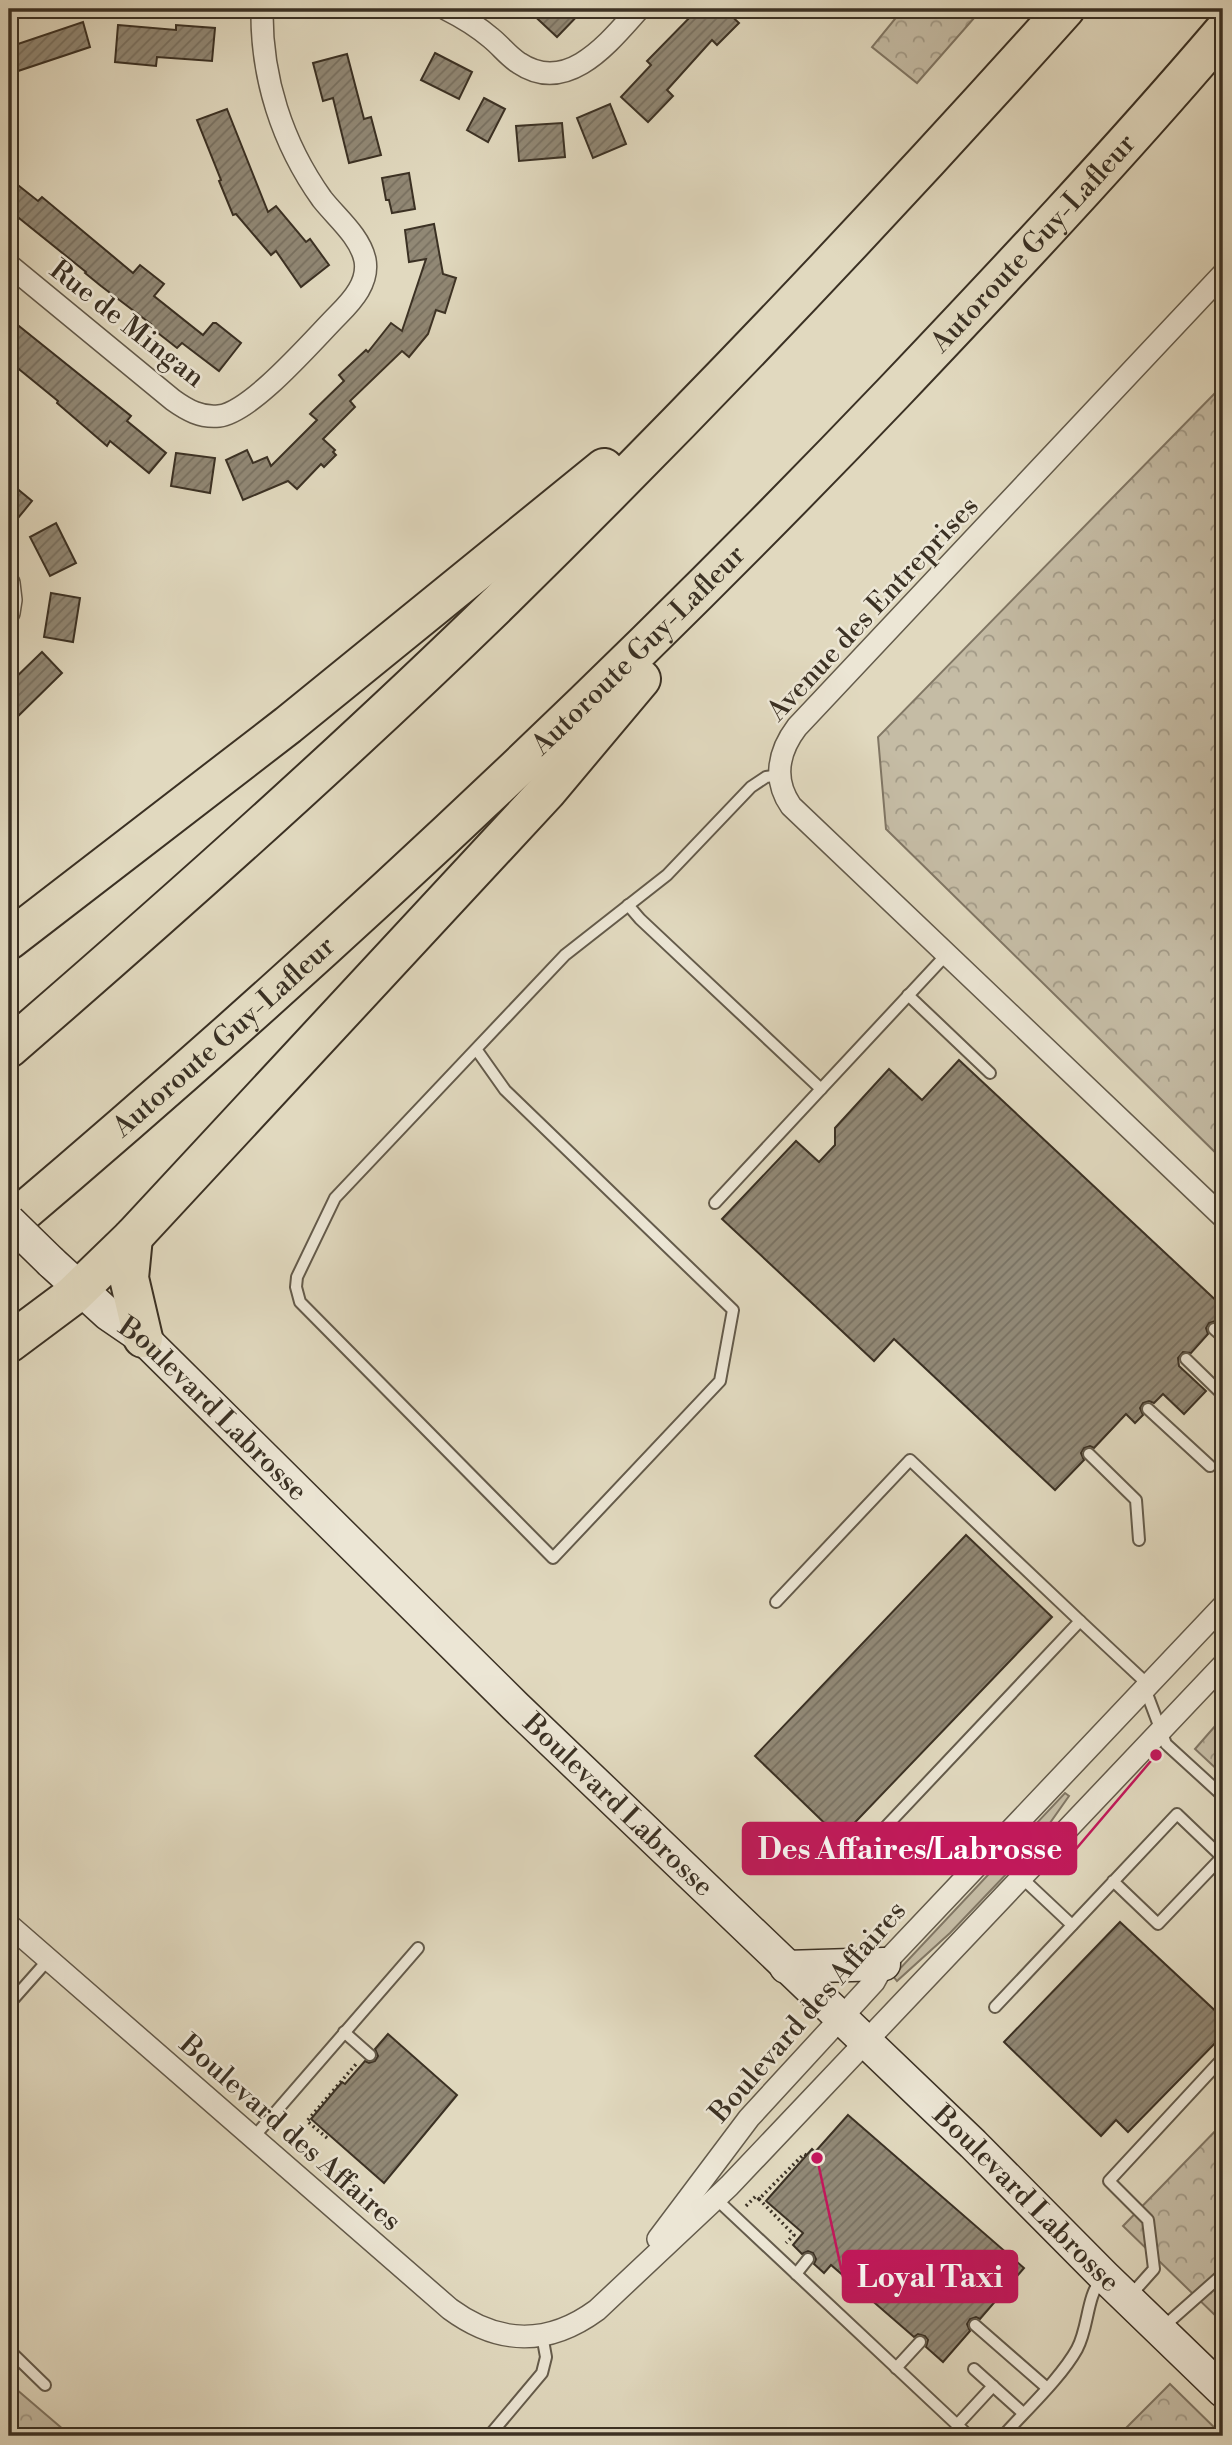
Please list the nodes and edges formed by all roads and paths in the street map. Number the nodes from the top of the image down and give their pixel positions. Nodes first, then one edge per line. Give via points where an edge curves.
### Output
1 (262, 9) edge
2 (446, 9) edge
3 (639, 9) edge
4 (1065, 9) edge
5 (1223, 32) edge
6 (9, 265) edge
7 (1223, 274) edge
8 (760, 340) junction
9 (801, 489) junction
10 (9, 583) edge
11 (9, 613) edge
12 (780, 775) junction
13 (628, 905) junction
14 (9, 940) edge
15 (947, 954) junction
16 (908, 995) junction
17 (9, 1048) edge
18 (476, 1049) junction
19 (990, 1073) dead end
20 (821, 1089) junction
21 (715, 1203) dead end
22 (1223, 1217) edge
23 (9, 1223) edge
24 (133, 1237) junction
25 (81, 1289) junction
26 (1214, 1329) dead end
27 (1223, 1337) edge
28 (143, 1338) junction
29 (9, 1343) edge
30 (1186, 1359) dead end
31 (1223, 1395) edge
32 (1148, 1409) dead end
33 (1089, 1454) dead end
34 (1210, 1466) dead end
35 (1139, 1540) dead end
36 (776, 1602) dead end
37 (1223, 1606) edge
38 (1080, 1621) junction
39 (1223, 1665) edge
40 (1146, 1688) junction
41 (1161, 1731) junction
42 (1223, 1797) edge
43 (861, 1853) dead end
44 (1022, 1878) junction
45 (1114, 1881) junction
46 (9, 1925) edge
47 (1072, 1925) junction
48 (418, 1948) dead end
49 (48, 1960) junction
50 (884, 1964) junction
51 (786, 1967) junction
52 (9, 2004) edge
53 (995, 2007) dead end
54 (840, 2018) junction
55 (344, 2032) junction
56 (866, 2042) junction
57 (370, 2055) dead end
58 (1223, 2058) edge
59 (349, 2072) dead end
60 (253, 2138) junction
61 (327, 2138) dead end
62 (806, 2155) dead end
63 (699, 2184) junction
64 (715, 2198) junction
65 (759, 2199) junction
66 (743, 2210) dead end
67 (783, 2246) dead end
68 (808, 2259) dead end
69 (796, 2274) junction
70 (1223, 2274) edge
71 (1104, 2276) junction
72 (624, 2286) junction
73 (1128, 2299) junction
74 (975, 2325) dead end
75 (1160, 2330) junction
76 (542, 2335) junction
77 (920, 2342) dead end
78 (9, 2350) edge
79 (896, 2368) junction
80 (974, 2369) dead end
81 (45, 2385) dead end
82 (993, 2386) junction
83 (1046, 2387) junction
84 (1223, 2391) edge
85 (1023, 2413) junction
86 (957, 2426) junction
87 (493, 2435) edge
88 (969, 2436) edge
89 (1003, 2436) edge

1 - 6 street, Rue de Mingan via 262,38 282,127 306,174 365,259 362,283 349,304 251,400 230,413 209,416 173,400
2 - 3 street via 470,22 529,69 564,72 597,53
4 - 8 highway
5 - 9 highway, Autoroute Guy-Lafleur via 973,308
7 - 12 street, Avenue des Entreprises via 797,727 783,749
8 - 14 highway via 394,640
8 - 17 highway via 404,693 209,873
9 - 23 highway, Autoroute Guy-Lafleur via 419,861 179,1078
9 - 24 highway via 547,791
10 - 11 street
12 - 13 lane via 751,787 681,862
12 - 15 street via 783,793 792,806
13 - 18 lane via 565,955
13 - 20 lane
15 - 16 lane
15 - 22 street
16 - 19 lane
16 - 20 lane
18 - 18 lane via 335,1198 296,1287 300,1302 553,1558 720,1381 733,1310 505,1090
20 - 21 lane
23 - 25 street, Boulevard Labrosse, bridge
24 - 25 highway
24 - 28 highway via 129,1278
25 - 28 street, Boulevard Labrosse
25 - 29 highway
26 - 27 lane
28 - 51 street, Boulevard Labrosse
30 - 31 lane
32 - 34 lane
33 - 35 lane via 1136,1500
36 - 38 lane via 910,1460
37 - 40 street, Boulevard des Affaires
38 - 40 lane
38 - 43 lane
39 - 41 street, Boulevard des Affaires
40 - 41 lane
40 - 50 street, Boulevard des Affaires
41 - 42 lane via 1166,1744
41 - 44 street, Boulevard des Affaires
44 - 47 lane
44 - 56 street, Boulevard des Affaires
45 - 45 lane via 1177,1814 1222,1857 1158,1924
45 - 47 lane
46 - 49 street, Boulevard des Affaires
47 - 53 lane
48 - 55 lane
49 - 52 lane
49 - 60 street, Boulevard des Affaires
50 - 51 street
50 - 54 street, Boulevard des Affaires via 874,1982
51 - 54 street, Boulevard Labrosse
54 - 56 street, Boulevard Labrosse
54 - 63 street, Boulevard des Affaires via 750,2118
55 - 57 lane
55 - 60 lane
56 - 64 street, Boulevard des Affaires
56 - 71 street, Boulevard Labrosse
58 - 73 lane via 1109,2182 1148,2220 1154,2269
59 - 61 path via 307,2121
60 - 76 street, Boulevard des Affaires via 460,2316 499,2334
62 - 65 path
63 - 64 lane
63 - 72 street, Boulevard des Affaires
64 - 69 lane
64 - 72 street, Boulevard des Affaires
65 - 66 path via 756,2196
65 - 67 path via 794,2235
68 - 69 lane
69 - 79 lane
70 - 75 lane
71 - 73 street, Boulevard Labrosse
71 - 83 lane via 1092,2295 1080,2344
72 - 76 street, Boulevard des Affaires via 586,2318
73 - 75 street, Boulevard Labrosse
74 - 83 lane
75 - 84 street, Boulevard Labrosse
76 - 87 lane via 546,2365
77 - 79 lane
78 - 81 lane
79 - 86 lane
80 - 82 lane
82 - 85 lane
82 - 86 lane
83 - 85 lane
85 - 89 lane
86 - 88 lane

